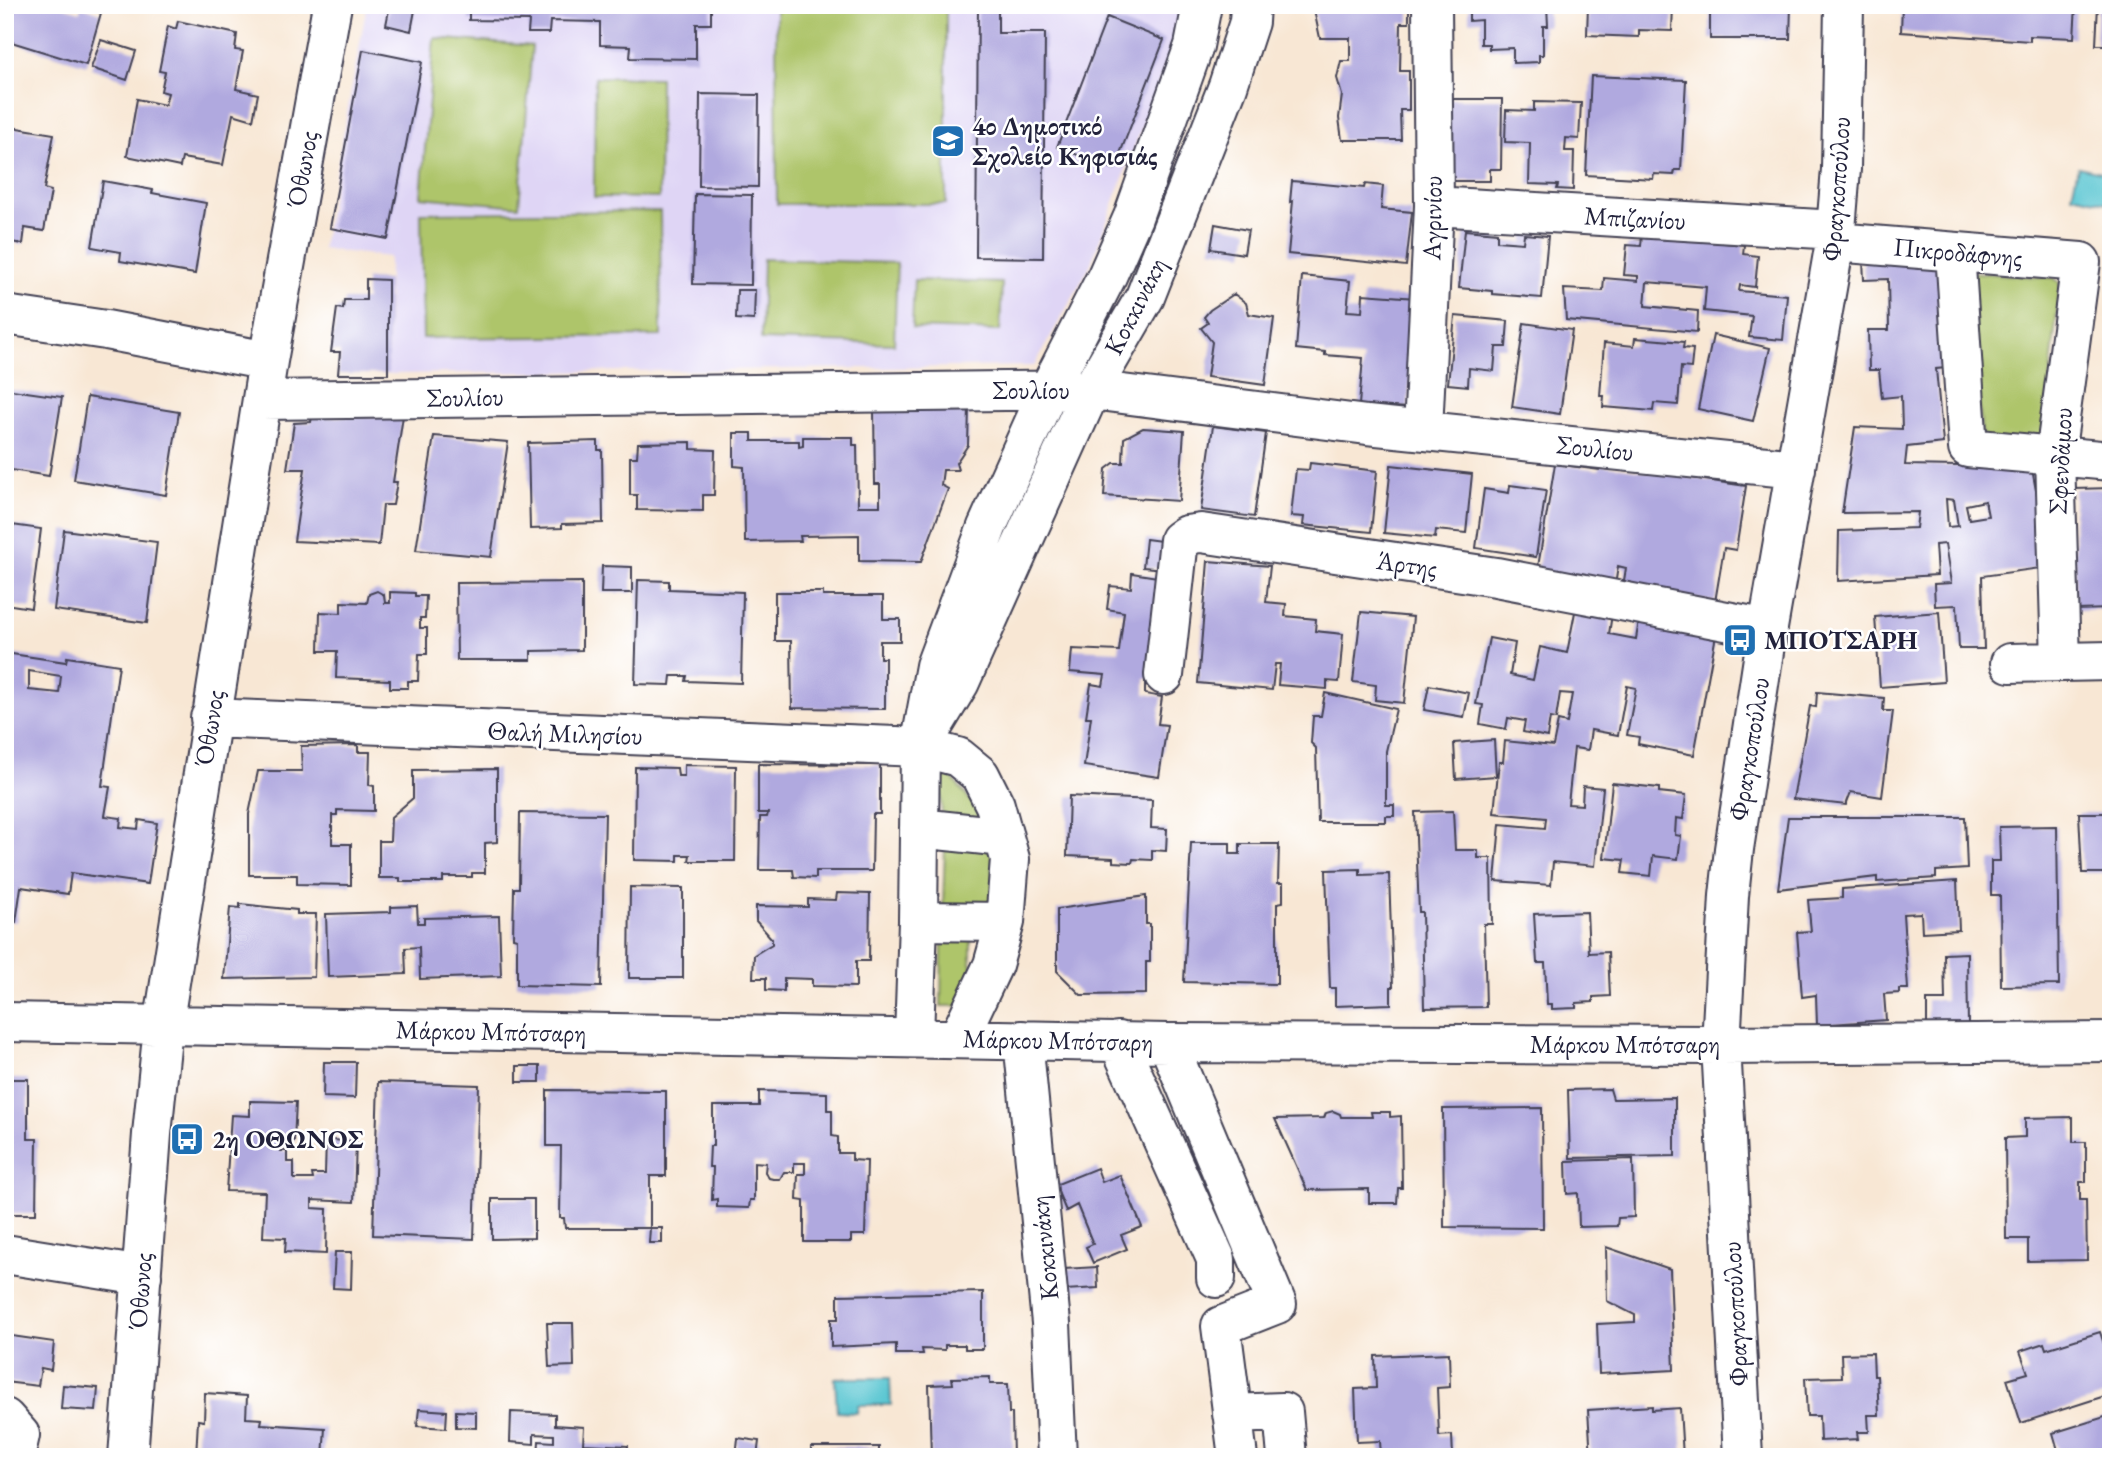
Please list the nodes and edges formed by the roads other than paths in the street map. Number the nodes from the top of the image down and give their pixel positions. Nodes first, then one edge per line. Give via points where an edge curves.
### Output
1 (332, 5) edge
2 (1202, 5) edge
3 (1250, 5) edge
4 (1432, 5) edge
5 (1844, 5) edge
6 (1434, 206) junction
7 (1836, 236) junction
8 (1955, 252) junction
9 (2081, 262) joint
10 (5, 315) edge
11 (268, 361) junction
12 (1049, 389) junction
13 (1091, 390) junction
14 (262, 400) junction
15 (1423, 430) junction
16 (2055, 456) junction
17 (2111, 461) edge
18 (1796, 469) junction
19 (1768, 629) junction
20 (2111, 661) edge
21 (2061, 662) junction
22 (2010, 663) dead end
23 (1164, 675) dead end
24 (210, 718) junction
25 (920, 747) junction
26 (919, 828) junction
27 (1004, 837) junction
28 (918, 921) junction
29 (1005, 922) junction
30 (5, 1022) edge
31 (163, 1027) junction
32 (914, 1037) junction
33 (958, 1039) junction
34 (1023, 1040) junction
35 (1118, 1041) junction
36 (2111, 1042) edge
37 (1168, 1043) junction
38 (1721, 1045) junction
39 (5, 1254) edge
40 (142, 1276) junction
41 (1216, 1278) dead end
42 (1233, 1414) junction
43 (5, 1418) edge
44 (15, 1457) edge
45 (128, 1457) edge
46 (1057, 1457) edge
47 (1238, 1457) edge
48 (1287, 1457) edge
49 (1743, 1457) edge

1 - 11 street, Όθωνος
2 - 12 street, Κοκκινάκη via 1194,46 1133,217
3 - 13 street, Κοκκινάκη via 1228,86 1145,297
4 - 6 street, Αγρινίου
5 - 7 street, Φραγκοπούλου via 1842,169
6 - 7 street, Μπιζανίου
6 - 15 street, Αγρινίου
7 - 8 street, Πικροδάφνης
7 - 18 street, Φραγκοπούλου
8 - 9 street, Πικροδάφνης
8 - 16 street via 1968,448
9 - 16 street, Σφενδάμου
10 - 11 street
11 - 14 street, Όθωνος
12 - 13 street, Σουλίου
12 - 14 street, Σουλίου
12 - 25 street, Κοκκινάκη via 987,527 935,666
13 - 15 street, Σουλίου
13 - 25 street, Κοκκινάκη via 960,682
14 - 24 street, Όθωνος
15 - 18 street, Σουλίου
16 - 17 street
16 - 21 street, Σφενδάμου
18 - 19 street, Φραγκοπούλου
19 - 23 street, Άρτης via 1496,577 1201,533 1179,540
19 - 38 street, Φραγκοπούλου via 1734,849
20 - 21 street
21 - 22 street
24 - 25 street, Θαλή Μιλησίου
24 - 31 street, Όθωνος
25 - 26 street, Κοκκινάκη
25 - 27 street, Θαλή Μιλησίου via 958,757 980,775
26 - 27 street
26 - 28 street, Κοκκινάκη
27 - 29 street, Θαλή Μιλησίου via 1010,859
28 - 29 street
28 - 32 street, Κοκκινάκη
29 - 33 street, Θαλή Μιλησίου via 993,965
30 - 31 street, Μάρκου Μπότσαρη
31 - 32 street, Μάρκου Μπότσαρη
31 - 40 street, Όθωνος
32 - 33 street, Μάρκου Μπότσαρη
33 - 34 street, Μάρκου Μπότσαρη
34 - 35 street, Μάρκου Μπότσαρη
34 - 46 street, Κοκκινάκη via 1051,1324
35 - 37 street, Μάρκου Μπότσαρη
35 - 41 street via 1216,1259
36 - 38 street, Μάρκου Μπότσαρη
37 - 38 street, Μάρκου Μπότσαρη
37 - 42 street via 1277,1304 1221,1326
38 - 49 street, Φραγκοπούλου
39 - 40 street
40 - 45 street, Όθωνος
42 - 47 street
42 - 48 street via 1283,1412
43 - 44 street via 20,1434

